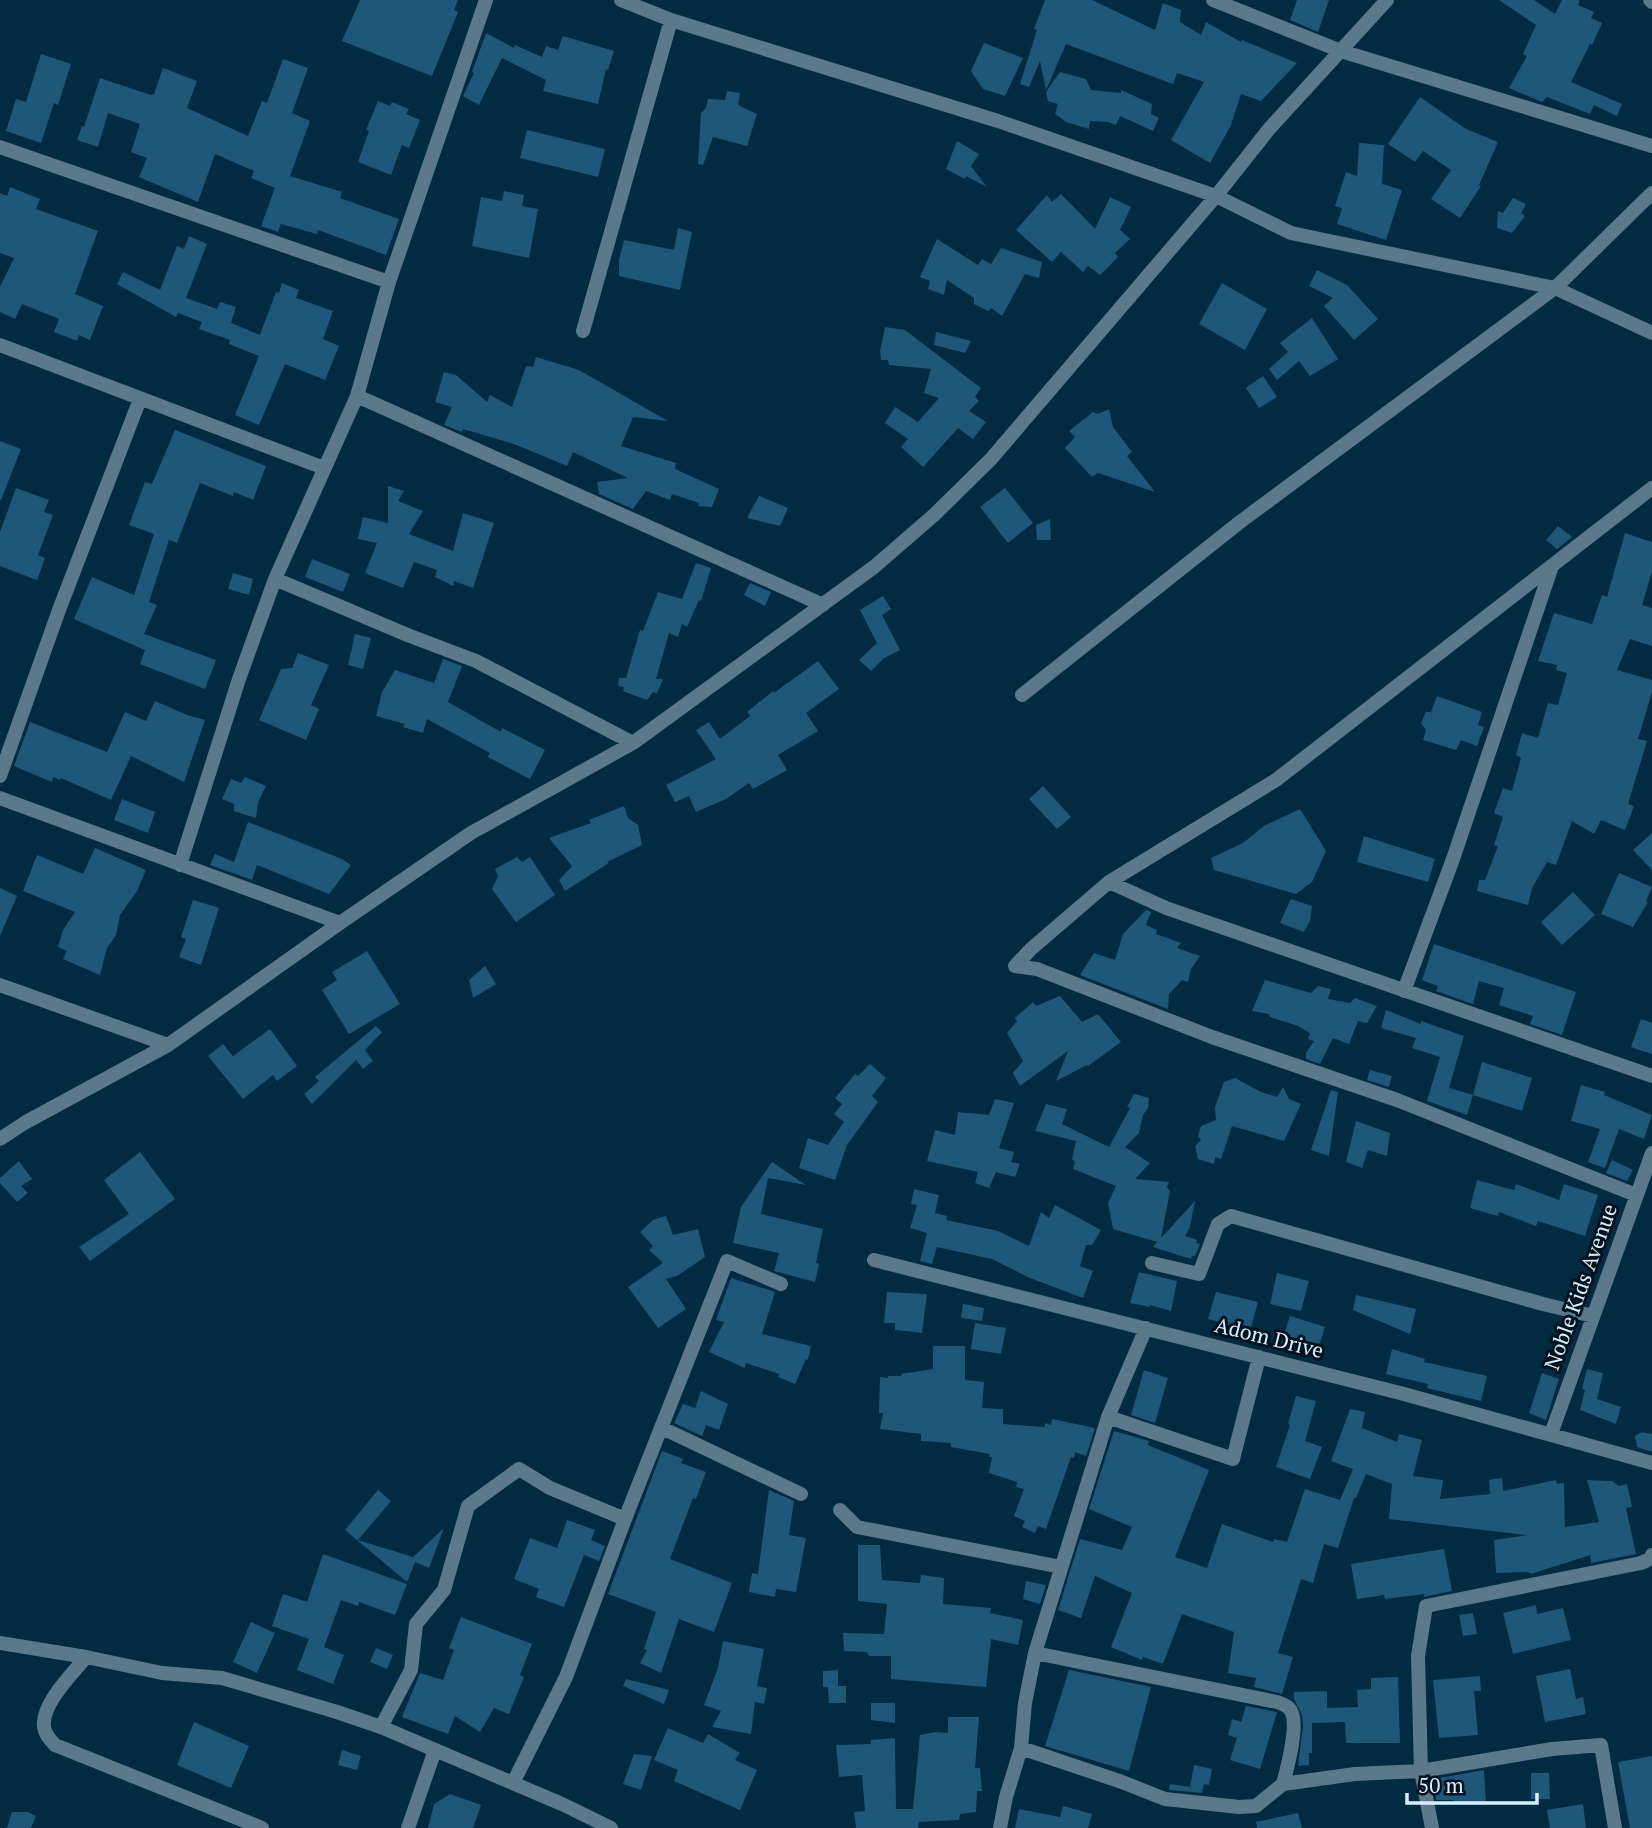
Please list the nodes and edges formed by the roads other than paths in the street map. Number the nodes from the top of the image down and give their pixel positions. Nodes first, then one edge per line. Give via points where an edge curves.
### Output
1 (486, 0) edge
2 (621, 0) edge
3 (1213, 0) edge
4 (1387, 0) edge
5 (671, 20) junction
6 (1340, 51) junction
7 (1652, 146) edge
8 (0, 147) edge
9 (1652, 193) edge
10 (1216, 196) junction
11 (389, 282) junction
12 (1555, 288) junction
13 (583, 331) dead end
14 (1652, 333) edge
15 (0, 345) edge
16 (357, 396) junction
17 (140, 399) junction
18 (324, 468) junction
19 (1652, 488) edge
20 (1553, 565) junction
21 (275, 579) junction
22 (823, 605) junction
23 (1022, 695) dead end
24 (633, 743) junction
25 (0, 776) edge
26 (0, 798) edge
27 (180, 865) junction
28 (1109, 883) junction
29 (340, 923) junction
30 (0, 985) edge
31 (1404, 991) junction
32 (168, 1045) junction
33 (1652, 1076) edge
34 (0, 1139) edge
35 (1652, 1153) edge
36 (1636, 1195) junction
37 (874, 1260) dead end
38 (1152, 1263) dead end
39 (781, 1284) dead end
40 (1594, 1316) junction
41 (1146, 1328) junction
42 (1259, 1357) junction
43 (1108, 1417) junction
44 (662, 1428) junction
45 (1551, 1434) junction
46 (1652, 1463) edge
47 (801, 1494) dead end
48 (840, 1510) dead end
49 (625, 1519) junction
50 (1652, 1556) edge
51 (1061, 1567) junction
52 (0, 1643) edge
53 (1035, 1653) junction
54 (86, 1657) junction
55 (381, 1727) junction
56 (1021, 1748) junction
57 (435, 1750) junction
58 (1421, 1772) junction
59 (513, 1783) junction
60 (1283, 1784) junction
61 (262, 1828) edge
62 (408, 1828) edge
63 (611, 1828) edge
64 (1000, 1828) edge
65 (1432, 1828) edge
66 (1615, 1828) edge

1 - 11 street
2 - 5 street
3 - 6 street
4 - 6 street
5 - 10 street via 998,121
5 - 13 street
6 - 7 street
6 - 10 street
8 - 11 street
9 - 12 street
10 - 12 street via 1291,233
10 - 22 street via 991,459 934,515
11 - 16 street
12 - 14 street
12 - 23 street via 1240,522
15 - 17 street
16 - 18 street
16 - 22 street
17 - 18 street
17 - 25 street
18 - 21 street
19 - 20 street
20 - 28 street via 1276,780
20 - 31 street
21 - 24 street via 476,661
21 - 27 street
22 - 24 street
24 - 29 street via 471,834
26 - 27 street
27 - 29 street
28 - 31 street via 1166,908
28 - 36 street via 1015,966 1038,969 1201,1033 1397,1100
29 - 32 street
30 - 32 street
31 - 33 street
32 - 34 street
35 - 36 street, Noble Kids Avenue
36 - 40 street, Noble Kids Avenue
37 - 41 street, Adom Drive
38 - 40 street via 1199,1274 1218,1224 1231,1216
39 - 44 street via 727,1261
40 - 45 street, Noble Kids Avenue
41 - 42 street, Adom Drive
41 - 43 street
42 - 43 street via 1233,1459
42 - 45 street, Adom Drive
43 - 51 street
44 - 47 street
44 - 49 street
45 - 46 street, Adom Drive
48 - 51 street via 857,1527
49 - 55 street via 550,1488 519,1469 468,1506 444,1590 416,1624 411,1670
49 - 59 street via 566,1678
50 - 58 street via 1641,1563 1426,1606 1418,1656
51 - 53 street
52 - 54 street
53 - 56 street
53 - 60 street via 1278,1702 1293,1713
54 - 55 street via 162,1673 222,1678
54 - 61 street via 48,1707 44,1727 55,1745
55 - 57 street
56 - 60 street via 1165,1798 1256,1806
56 - 64 street
57 - 59 street
57 - 62 street
58 - 60 street via 1355,1774
58 - 65 street
58 - 66 street via 1601,1745
59 - 63 street

